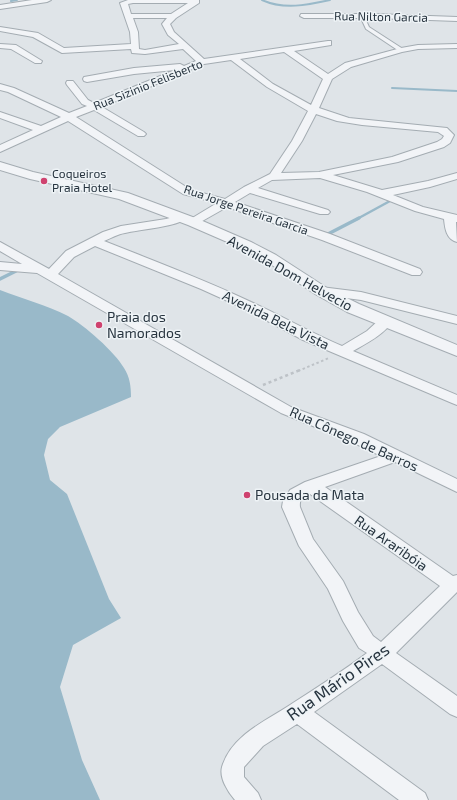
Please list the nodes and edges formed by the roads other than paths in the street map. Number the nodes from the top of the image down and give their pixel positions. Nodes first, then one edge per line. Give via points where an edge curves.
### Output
1 (47, 0) edge
2 (133, 1) edge
3 (196, 1) edge
4 (0, 3) edge
5 (11, 5) junction
6 (0, 7) edge
7 (128, 16) junction
8 (173, 16) junction
9 (304, 16) dead end
10 (362, 16) junction
11 (457, 19) edge
12 (0, 30) edge
13 (328, 43) dead end
14 (0, 46) edge
15 (134, 46) junction
16 (185, 46) junction
17 (457, 46) edge
18 (287, 50) junction
19 (401, 50) junction
20 (234, 58) junction
21 (38, 61) dead end
22 (202, 62) junction
23 (190, 67) junction
24 (328, 78) junction
25 (86, 79) dead end
26 (70, 83) dead end
27 (0, 87) edge
28 (96, 106) junction
29 (315, 109) junction
30 (0, 116) edge
31 (69, 117) junction
32 (42, 130) junction
33 (141, 134) dead end
34 (0, 149) edge
35 (0, 159) edge
36 (0, 166) edge
37 (319, 175) junction
38 (274, 176) junction
39 (457, 176) edge
40 (248, 189) junction
41 (380, 194) junction
42 (122, 196) junction
43 (224, 202) junction
44 (324, 212) dead end
45 (453, 218) edge
46 (187, 220) junction
47 (457, 238) edge
48 (94, 241) junction
49 (0, 246) edge
50 (0, 266) edge
51 (46, 271) junction
52 (416, 272) dead end
53 (321, 291) junction
54 (457, 320) edge
55 (385, 322) junction
56 (457, 351) edge
57 (342, 352) junction
58 (457, 400) edge
59 (396, 456) junction
60 (310, 486) junction
61 (457, 486) edge
62 (455, 584) edge
63 (383, 653) junction
64 (457, 708) edge
65 (297, 712) junction
66 (250, 800) edge
67 (417, 800) edge

1 - 5 street
2 - 3 street
2 - 7 street via 124,3
3 - 8 street
4 - 5 street
5 - 6 street
7 - 8 street
7 - 15 street via 134,32
8 - 16 street via 166,24
9 - 10 street, Rua Nilton Garcia
10 - 11 street, Rua Nilton Garcia
10 - 19 lane via 367,28
12 - 15 street via 35,35 62,51
13 - 18 street, Rua Sizinio Felisberto
14 - 21 street via 13,47
15 - 16 street via 135,51 139,52
16 - 22 street
17 - 19 street
18 - 20 street, Rua Sizinio Felisberto
18 - 24 street
19 - 24 street via 358,61
20 - 22 street, Rua Sizinio Felisberto
20 - 29 street via 277,92
22 - 23 street, Rua Sizinio Felisberto
23 - 25 street via 134,71
23 - 28 street, Rua Sizinio Felisberto
24 - 29 street
26 - 28 street via 85,102
27 - 31 street, Rua Jorge Pereira Garcia
28 - 31 street, Rua Sizinio Felisberto
28 - 33 street
29 - 37 street via 337,118 444,130 449,135 444,143 394,160
29 - 38 street via 296,144
30 - 32 street
31 - 32 street, Rua Sizinio Felisberto
31 - 43 street, Rua Jorge Pereira Garcia via 180,188
32 - 34 street, Rua Sizinio Felisberto
35 - 42 street via 107,188
36 - 42 street
37 - 38 street
37 - 41 street
38 - 40 street
39 - 41 street
40 - 43 street
40 - 44 street
41 - 45 street via 419,209
42 - 46 street, Avenida Dom Helvecio
43 - 46 street
43 - 52 street, Rua Jorge Pereira Garcia via 326,237
45 - 47 street via 451,231
46 - 48 street via 121,230
46 - 53 street, Avenida Dom Helvecio via 271,258
48 - 51 street
48 - 57 street, Avenida Bela Vista via 213,289
49 - 51 street, Rua Cônego de Barros
50 - 51 street
51 - 59 street, Rua Cônego de Barros via 286,410
53 - 54 street via 361,296
53 - 55 street, Avenida Dom Helvecio
55 - 56 street, Avenida Dom Helvecio
55 - 57 street via 372,334
57 - 58 street, Avenida Bela Vista
59 - 60 street
59 - 61 street, Rua Cônego de Barros
60 - 62 street, Rua Araribóia
60 - 63 street via 296,494 291,501 290,507 295,520 305,541 336,586 359,633 366,642
62 - 63 street, Rua Mário Pires
63 - 64 street
63 - 65 street, Rua Mário Pires
65 - 66 street, Rua Mário Pires via 264,733 245,749 235,762 233,770 237,787
65 - 67 street

